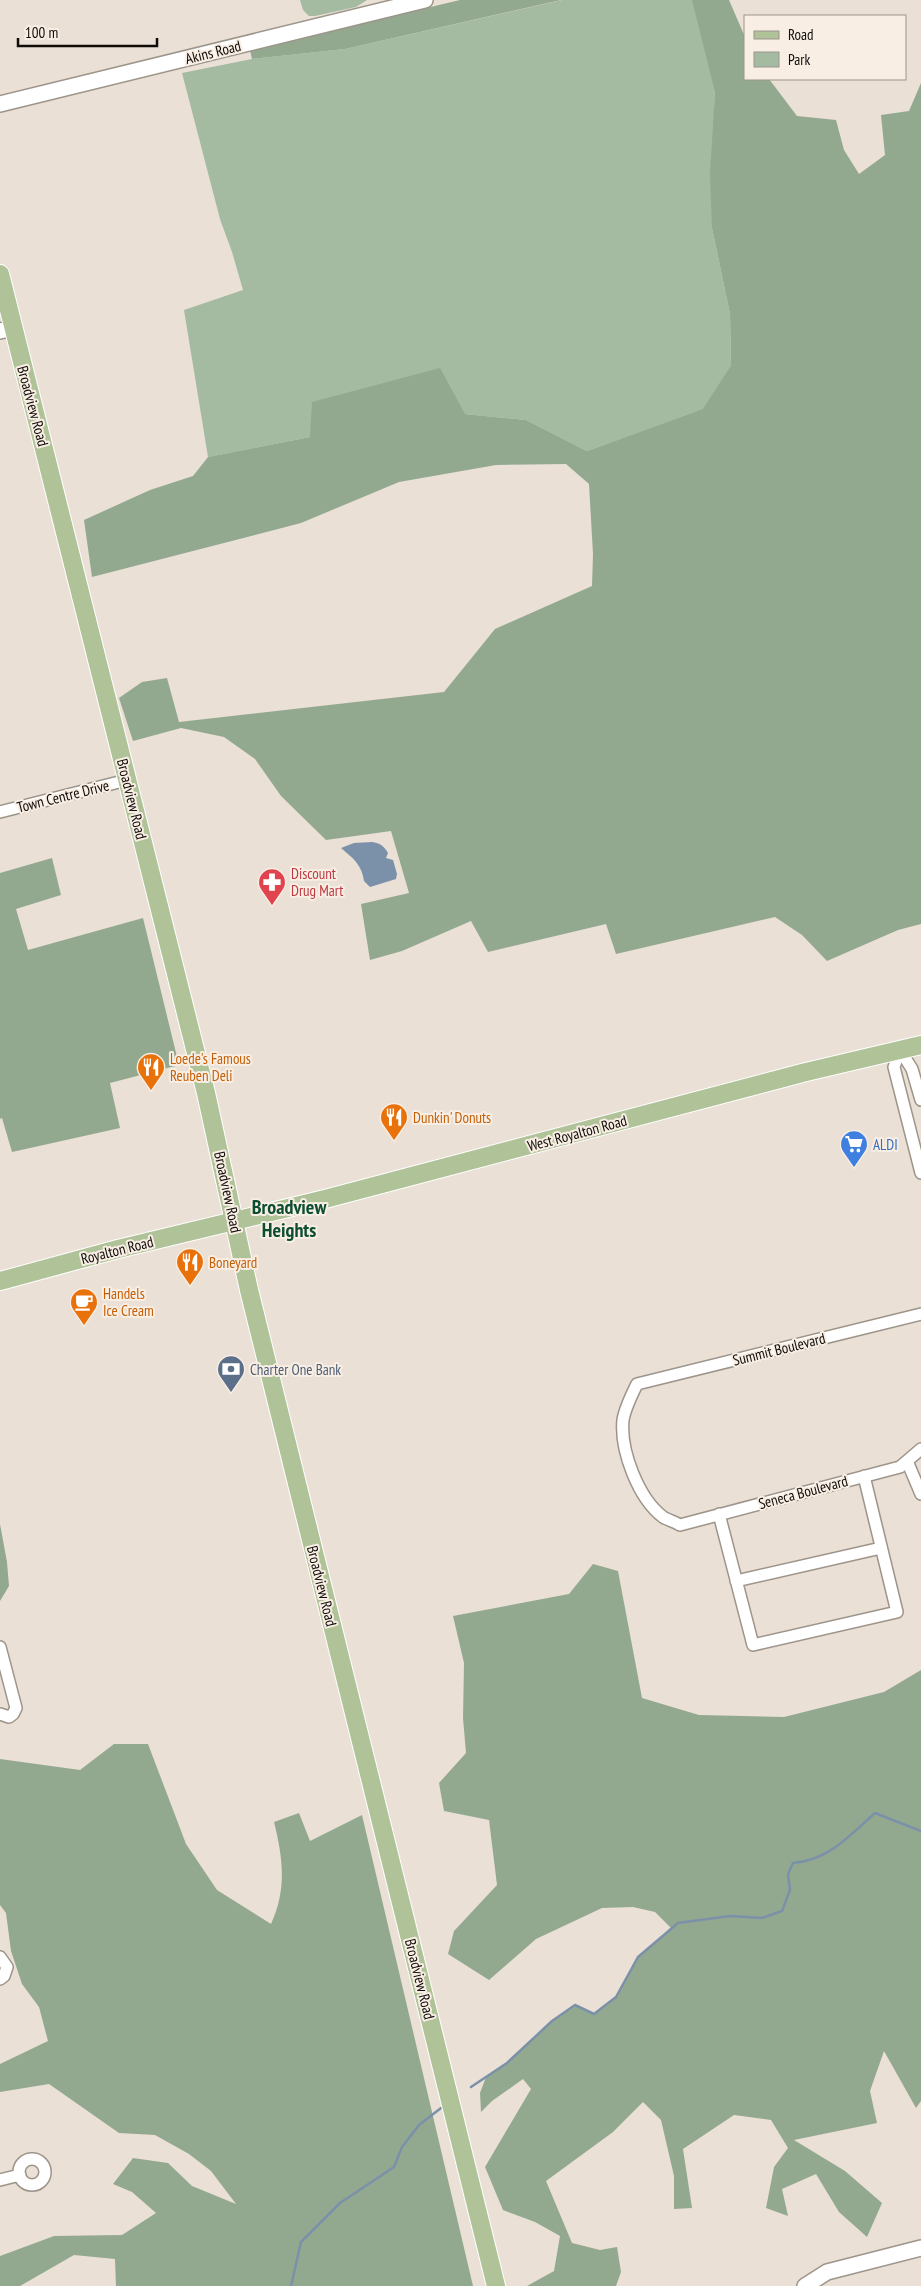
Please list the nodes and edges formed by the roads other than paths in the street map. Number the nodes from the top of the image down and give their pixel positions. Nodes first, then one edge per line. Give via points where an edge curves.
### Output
1 (425, 0) edge
2 (0, 104) edge
3 (0, 274) edge
4 (6, 329) edge
5 (127, 780) junction
6 (0, 812) edge
7 (921, 1045) edge
8 (900, 1050) junction
9 (921, 1100) edge
10 (921, 1173) edge
11 (234, 1221) junction
12 (0, 1281) edge
13 (921, 1314) edge
14 (921, 1449) edge
15 (907, 1461) junction
16 (864, 1476) junction
17 (921, 1494) edge
18 (719, 1514) junction
19 (680, 1524) joint
20 (881, 1548) junction
21 (736, 1581) junction
22 (0, 1647) edge
23 (7, 1670) junction
24 (0, 1684) edge
25 (0, 1714) edge
26 (0, 1956) edge
27 (0, 1979) edge
28 (20, 2176) dead end
29 (0, 2180) edge
30 (921, 2248) edge
31 (496, 2286) edge
32 (805, 2286) edge

1 - 2 street, Akins Road
3 - 4 main road, Broadview Road
4 - 5 main road, Broadview Road
5 - 6 street, Town Centre Drive
5 - 11 main road, Broadview Road via 206,1093
7 - 8 main road, West Royalton Road
8 - 9 street via 912,1069
8 - 10 street via 894,1067
8 - 11 main road, West Royalton Road
11 - 12 main road, Royalton Road
11 - 31 main road, Broadview Road
13 - 19 street, Summit Boulevard via 636,1384 623,1421 628,1464 648,1499 663,1517
14 - 15 street, Seneca Boulevard
15 - 16 street, Seneca Boulevard via 900,1467
15 - 17 street
16 - 18 street, Seneca Boulevard
16 - 20 street
18 - 19 street, Seneca Boulevard
18 - 21 street
20 - 21 street
20 - 21 street via 897,1612 753,1645
22 - 23 street
23 - 24 street
23 - 25 street via 16,1708 9,1717
26 - 27 street via 7,1967
28 - 29 street
30 - 32 street via 827,2272

